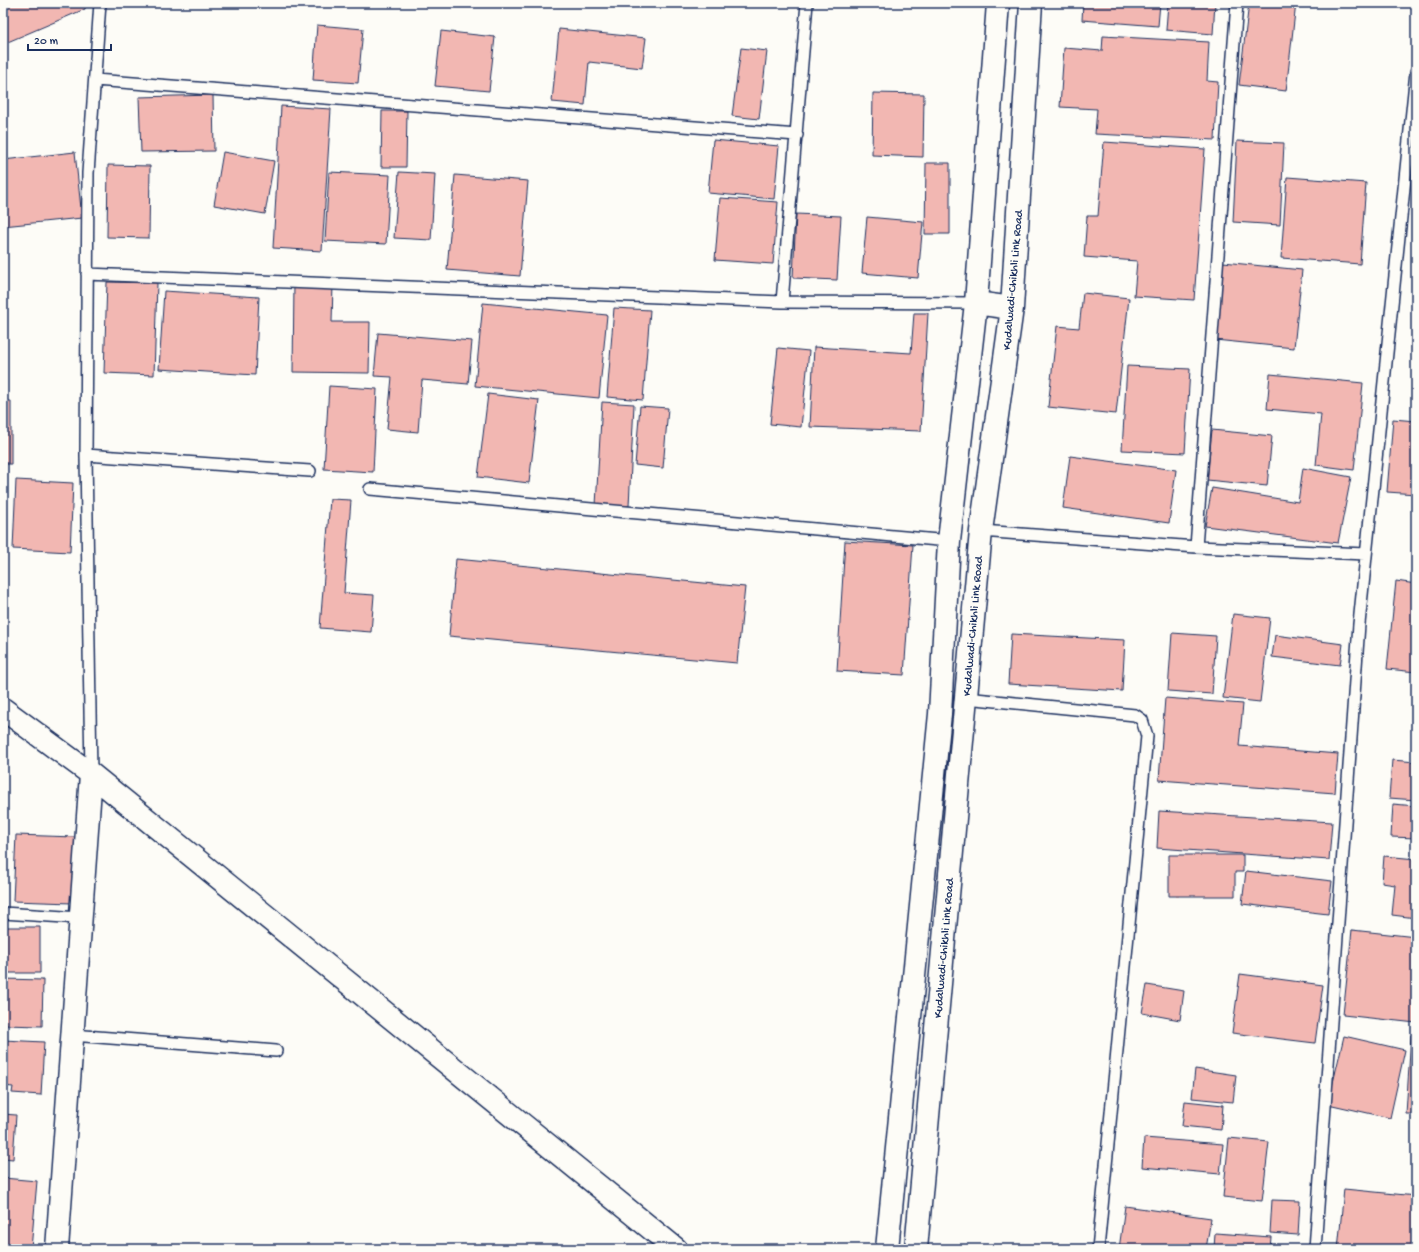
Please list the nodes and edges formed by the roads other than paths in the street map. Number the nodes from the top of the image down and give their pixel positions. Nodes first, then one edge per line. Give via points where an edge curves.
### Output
1 (100, 3) edge
2 (807, 3) edge
3 (998, 3) edge
4 (1031, 3) edge
5 (1237, 3) edge
6 (1416, 72) edge
7 (95, 80) junction
8 (797, 135) junction
9 (88, 274) junction
10 (782, 302) junction
11 (976, 302) junction
12 (1012, 308) junction
13 (86, 455) junction
14 (310, 471) dead end
15 (370, 489) dead end
16 (981, 531) junction
17 (949, 541) junction
18 (1196, 546) junction
19 (1366, 554) junction
20 (966, 698) junction
21 (3, 709) edge
22 (91, 774) junction
23 (3, 913) edge
24 (80, 918) junction
25 (72, 1035) junction
26 (276, 1051) dead end
27 (57, 1249) edge
28 (676, 1249) edge
29 (886, 1249) edge
30 (916, 1249) edge
31 (1098, 1249) edge
32 (1314, 1249) edge

1 - 7 lane
2 - 8 lane
3 - 11 main road
4 - 12 main road, Kudalwadi-Chikhli Link Road
5 - 18 lane
6 - 19 lane
7 - 8 lane
7 - 9 lane via 88,173
8 - 10 lane
9 - 10 lane
9 - 13 lane
10 - 11 lane
11 - 12 main road
11 - 17 main road
12 - 16 main road, Kudalwadi-Chikhli Link Road
13 - 14 lane
13 - 22 lane
15 - 17 lane
16 - 18 lane
16 - 20 main road, Kudalwadi-Chikhli Link Road
17 - 29 main road via 940,714
18 - 19 lane
19 - 32 lane
20 - 30 main road, Kudalwadi-Chikhli Link Road
20 - 31 lane via 1135,714 1142,720 1148,736
21 - 22 main road
22 - 24 main road
22 - 28 main road
23 - 24 lane
24 - 25 main road
25 - 26 lane
25 - 27 main road

